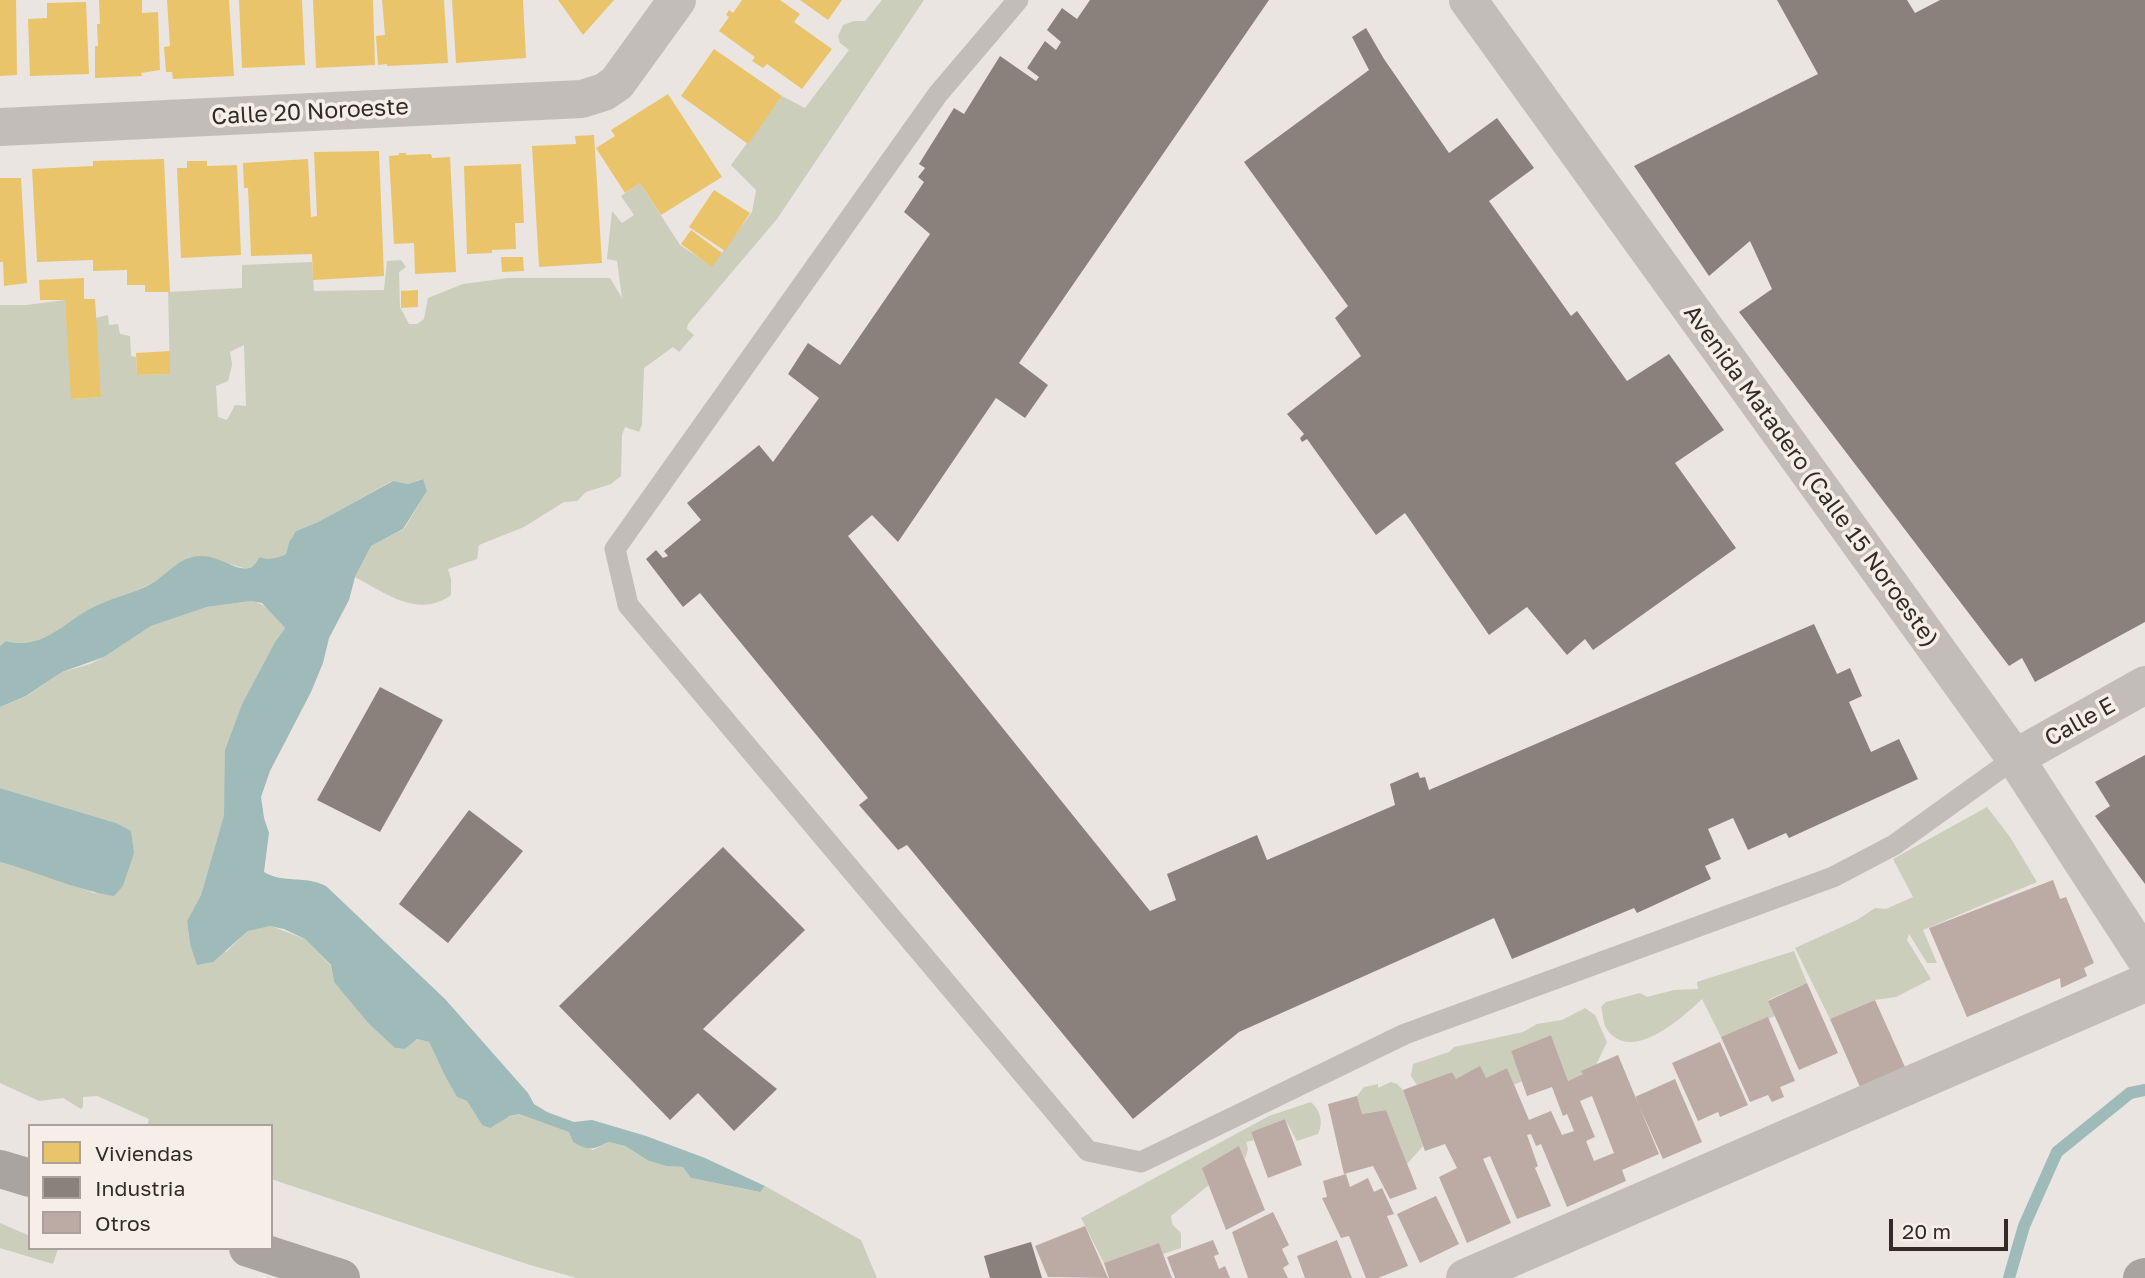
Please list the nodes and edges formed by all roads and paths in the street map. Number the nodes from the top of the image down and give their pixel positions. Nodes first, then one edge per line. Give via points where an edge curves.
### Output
1 (677, 0) edge
2 (1018, 0) edge
3 (1468, 0) edge
4 (0, 127) edge
5 (2145, 685) edge
6 (2015, 758) junction
7 (2145, 958) edge
8 (2145, 983) edge
9 (0, 1169) edge
10 (28, 1177) edge
11 (254, 1250) edge
12 (341, 1278) edge
13 (1465, 1278) edge

1 - 4 street, Calle 20 Noroeste via 617,83 582,99
2 - 6 lane via 938,94 615,549 628,605 1088,1151 1141,1162 1405,1034 1833,877 1894,845
3 - 6 street, Avenida Matadero (Calle 15 Noroeste)
5 - 6 street, Calle E
6 - 7 street, Avenida Matadero (Calle 15 Noroeste)
8 - 13 street
9 - 10 highway
11 - 12 highway

